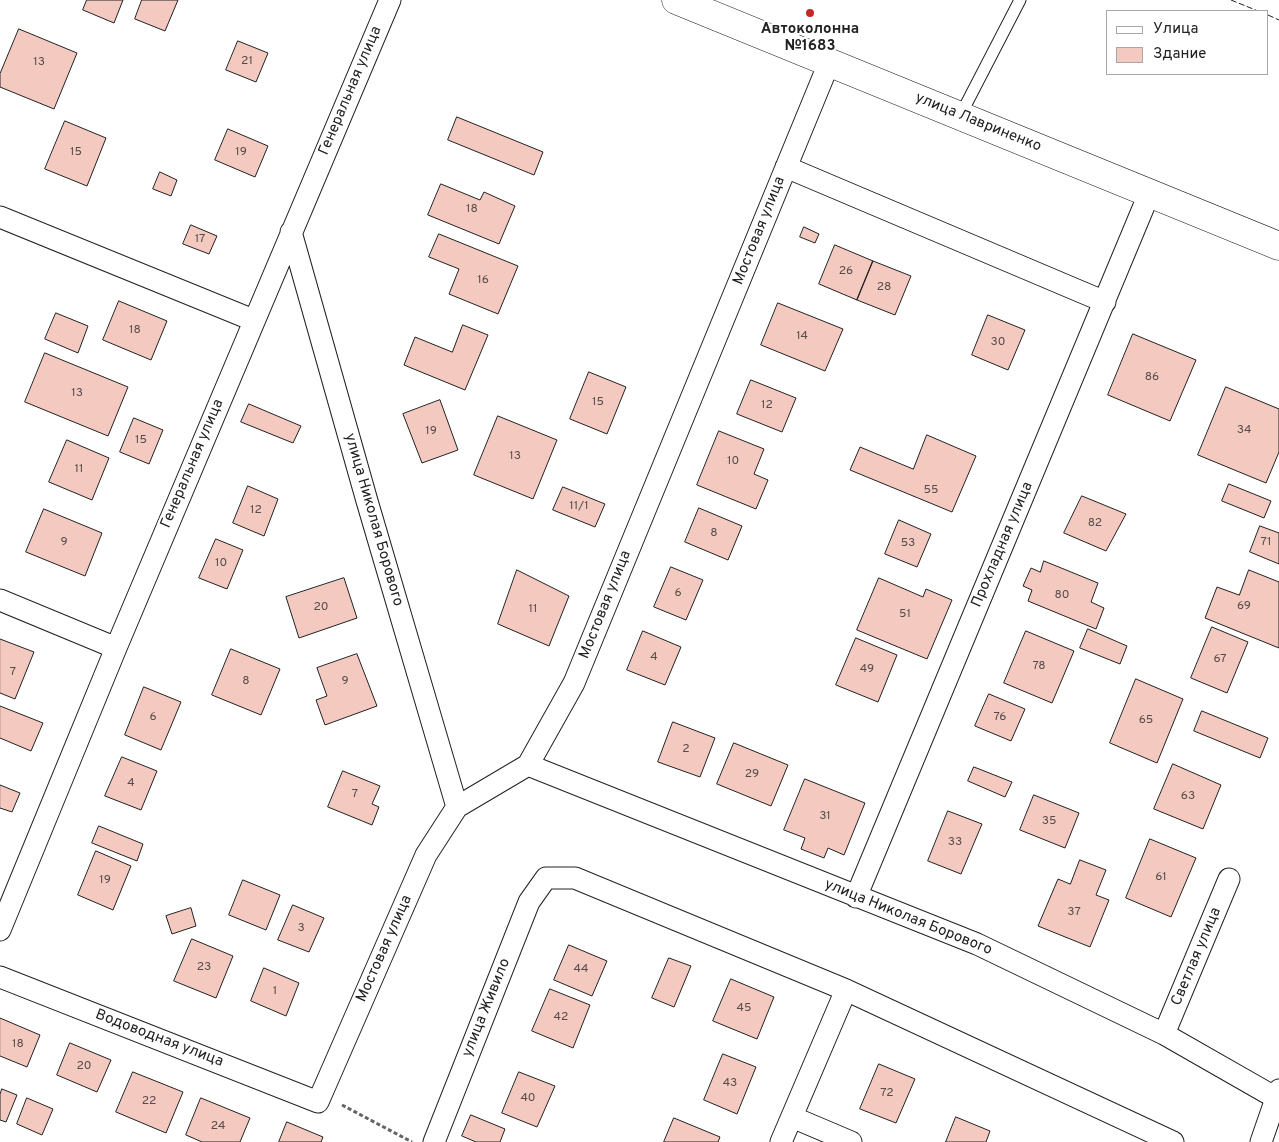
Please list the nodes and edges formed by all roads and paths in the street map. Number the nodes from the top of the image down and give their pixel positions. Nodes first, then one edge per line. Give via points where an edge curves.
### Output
1 (390, 0) edge
2 (676, 0) edge
3 (1020, 0) edge
4 (829, 63) junction
5 (960, 116) junction
6 (786, 167) junction
7 (1149, 194) junction
8 (0, 217) edge
9 (291, 232) junction
10 (1279, 246) edge
11 (1104, 302) junction
12 (253, 320) junction
13 (0, 600) edge
14 (116, 648) junction
15 (528, 765) junction
16 (457, 807) junction
17 (1229, 879) dead end
18 (856, 897) junction
19 (0, 930) edge
20 (0, 977) edge
21 (846, 990) junction
22 (1164, 1034) junction
23 (1277, 1094) edge
24 (320, 1098) junction
25 (792, 1118) junction
26 (1265, 1141) edge
27 (412, 1142) edge
28 (434, 1142) edge
29 (781, 1142) edge
30 (851, 1142) edge
31 (1173, 1142) edge

1 - 9 street, Генеральная улица
2 - 4 street, улица Лавриненко
3 - 5 lane
4 - 5 street, улица Лавриненко
4 - 6 street, Мостовая улица
5 - 7 street, улица Лавриненко
6 - 11 street
6 - 15 street, Мостовая улица via 574,682
7 - 10 street, улица Лавриненко
7 - 11 street, Прохладная улица
8 - 12 street
9 - 12 street, Генеральная улица
9 - 16 street, улица Николая Борового
11 - 18 street, Прохладная улица
12 - 14 street, Генеральная улица
13 - 14 street
14 - 19 street, Генеральная улица
15 - 16 street, Мостовая улица
15 - 18 street, улица Николая Борового
16 - 24 street, Мостовая улица via 426,855
17 - 22 street, Светлая улица
18 - 22 street, улица Николая Борового via 977,944
20 - 24 street, Водоводная улица
21 - 25 street
21 - 28 street, улица Живило via 575,878 546,878 529,902
21 - 31 street
22 - 23 street, улица Николая Борового
23 - 26 street
24 - 27 path
25 - 29 street
25 - 30 street

